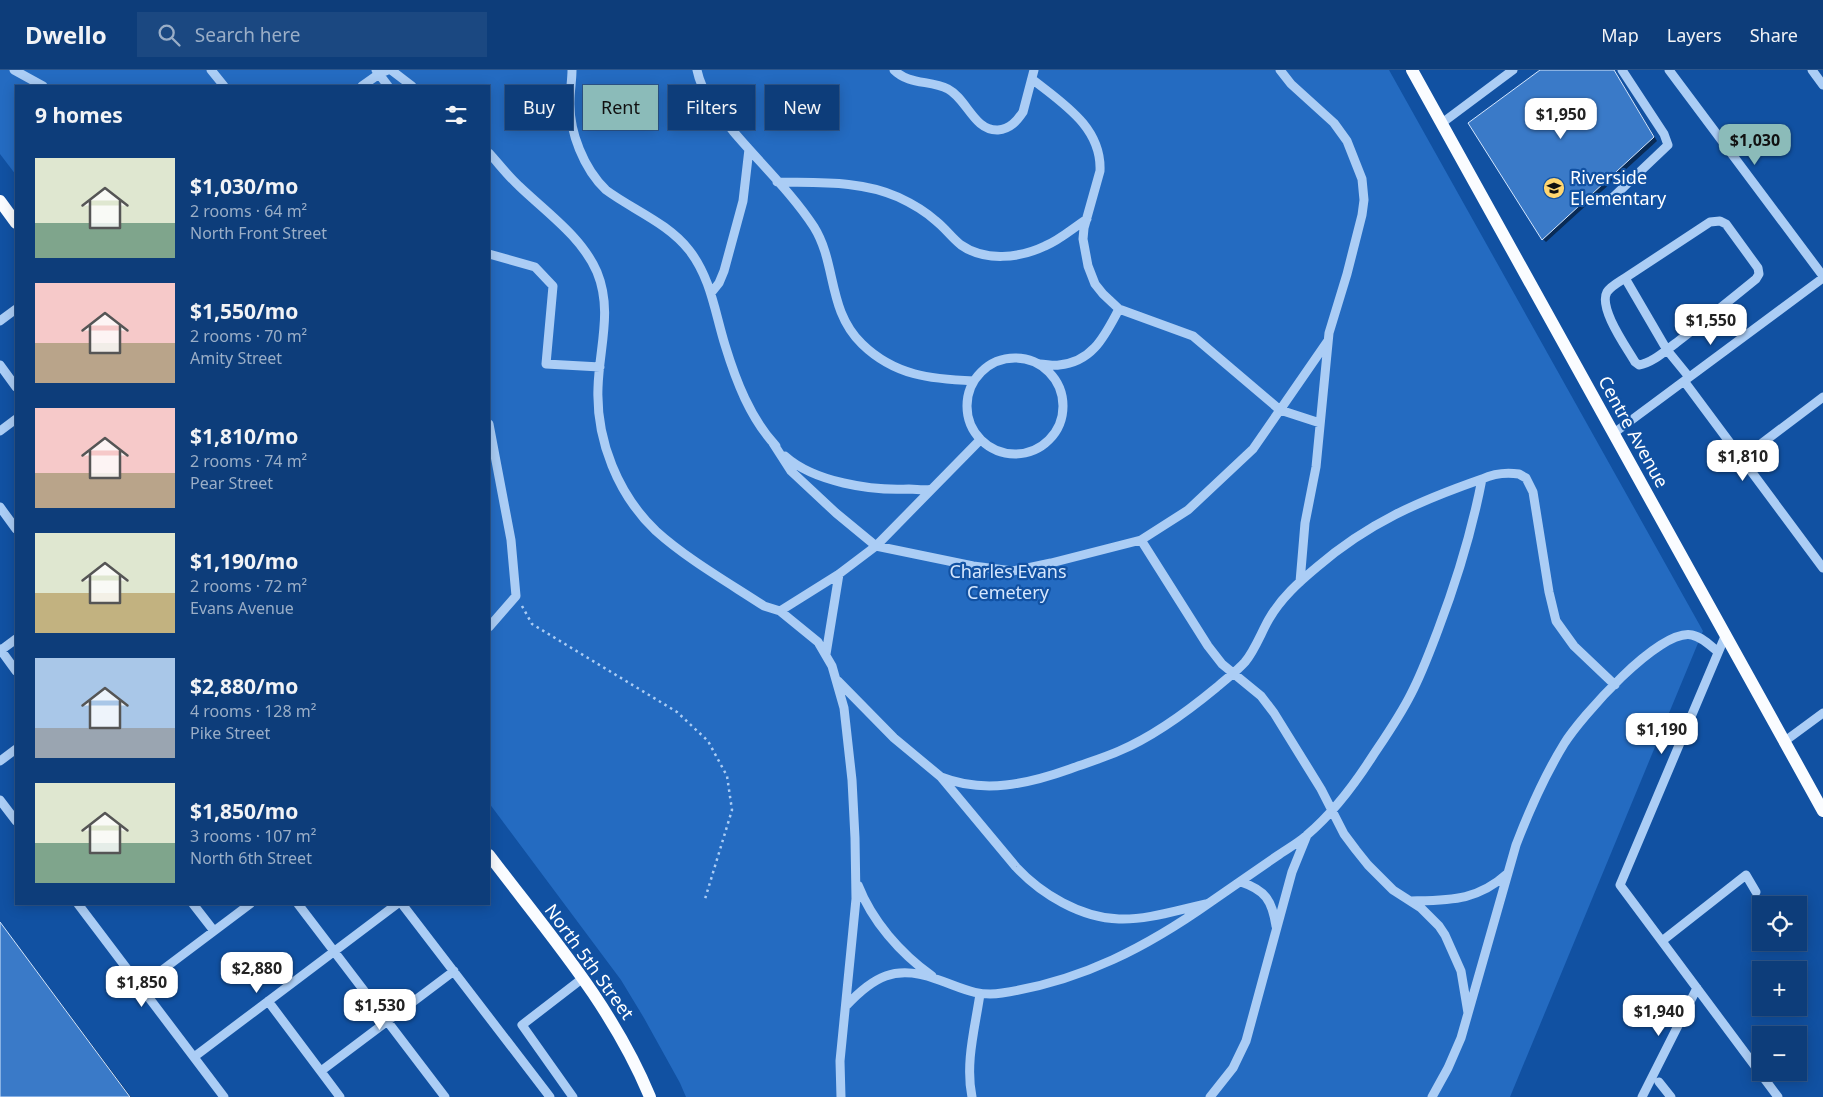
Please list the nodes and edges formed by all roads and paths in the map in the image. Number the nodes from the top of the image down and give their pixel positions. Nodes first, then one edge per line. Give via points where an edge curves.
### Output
1 (14, 70) edge
2 (212, 70) edge
3 (572, 70) edge
4 (697, 70) edge
5 (894, 70) edge
6 (1280, 70) edge
7 (1412, 70) edge
8 (1513, 70) edge
9 (1622, 70) edge
10 (1669, 70) edge
11 (1812, 70) edge
12 (383, 71) edge
13 (1033, 74) edge
14 (42, 85) edge
15 (223, 85) edge
16 (363, 85) edge
17 (388, 85) edge
18 (410, 85) edge
19 (1823, 85) edge
20 (1442, 123) junction
21 (749, 149) junction
22 (490, 153) edge
23 (777, 182) junction
24 (0, 201) edge
25 (1608, 202) dead end
26 (1086, 219) junction
27 (15, 222) edge
28 (490, 254) edge
29 (1823, 277) edge
30 (1625, 278) junction
31 (711, 293) junction
32 (1119, 309) junction
33 (15, 310) edge
34 (0, 321) edge
35 (1327, 342) junction
36 (1667, 350) junction
37 (1040, 364) junction
38 (0, 365) edge
39 (600, 367) junction
40 (1687, 379) junction
41 (974, 381) junction
42 (15, 386) edge
43 (1823, 397) edge
44 (1280, 410) junction
45 (15, 420) edge
46 (1320, 423) junction
47 (490, 430) edge
48 (0, 431) edge
49 (1614, 432) junction
50 (980, 440) junction
51 (773, 443) junction
52 (1741, 459) junction
53 (1482, 479) junction
54 (932, 488) junction
55 (0, 507) edge
56 (15, 527) edge
57 (1141, 540) junction
58 (876, 546) junction
59 (1823, 568) edge
60 (839, 574) junction
61 (1300, 582) junction
62 (516, 596) junction
63 (780, 611) junction
64 (490, 626) edge
65 (1726, 634) junction
66 (15, 640) edge
67 (0, 650) edge
68 (1718, 652) junction
69 (826, 654) junction
70 (15, 670) edge
71 (1233, 674) junction
72 (837, 680) junction
73 (1615, 685) junction
74 (1823, 713) edge
75 (1785, 741) junction
76 (15, 750) edge
77 (0, 761) edge
78 (941, 777) junction
79 (0, 800) edge
80 (1332, 811) junction
81 (1823, 811) edge
82 (15, 820) edge
83 (1307, 835) junction
84 (490, 855) edge
85 (1508, 873) junction
86 (855, 879) junction
87 (1241, 882) junction
88 (1756, 892) dead end
89 (705, 899) dead end
90 (1408, 901) junction
91 (1211, 903) junction
92 (79, 905) edge
93 (195, 905) edge
94 (249, 905) edge
95 (299, 905) edge
96 (396, 905) edge
97 (403, 905) edge
98 (214, 931) junction
99 (1277, 931) junction
100 (1662, 941) junction
101 (334, 951) junction
102 (454, 971) junction
103 (583, 978) junction
104 (936, 979) junction
105 (140, 986) junction
106 (1697, 988) junction
107 (980, 994) junction
108 (268, 1001) junction
109 (846, 1006) junction
110 (1468, 1013) junction
111 (388, 1021) junction
112 (194, 1057) junction
113 (321, 1071) junction
114 (1660, 1082) dead end
115 (224, 1097) edge
116 (340, 1097) edge
117 (445, 1097) edge
118 (550, 1097) edge
119 (573, 1097) edge
120 (650, 1097) edge
121 (841, 1097) edge
122 (972, 1097) edge
123 (1210, 1097) edge
124 (1432, 1097) edge
125 (1642, 1097) edge
126 (1671, 1097) edge
127 (1778, 1097) edge

1 - 14 street
2 - 15 street
3 - 31 street via 572,118 578,146 592,174 606,190 682,242 696,261
4 - 21 street via 713,106
5 - 13 street via 900,76 949,90 982,124 993,130 1007,128 1020,117
6 - 35 street via 1338,128 1362,179 1362,215
7 - 20 main road, Centre Avenue
8 - 20 street
9 - 25 street via 1668,145
10 - 29 street
11 - 19 street
12 - 16 street
12 - 17 street
12 - 18 street
13 - 26 street via 1074,111 1094,139 1100,171
20 - 49 main road, Centre Avenue
21 - 23 street
21 - 31 street via 743,201 724,271
22 - 39 street via 576,241 596,270 606,310
23 - 26 street via 843,184 886,192 928,214 961,245 993,256 1013,256 1046,246
23 - 41 street via 820,238 838,305 862,345 888,363 914,375
24 - 27 main road
26 - 32 street via 1083,238 1088,266 1095,284
28 - 39 street via 535,267 553,286 546,364
29 - 40 street
30 - 36 street
30 - 36 street via 1609,290 1604,301 1635,362 1645,364
30 - 36 street via 1710,222 1726,224 1758,268 1756,279
31 - 51 street via 725,346 744,396
32 - 37 street via 1094,350 1069,363
32 - 44 street via 1193,336
33 - 34 street
35 - 44 street
35 - 46 street
36 - 40 street
37 - 41 street via 1024,358 999,360 985,368
37 - 50 street via 1053,375 1063,399 1060,424 1052,438 1039,449 1009,455 993,450
38 - 42 street
39 - 63 street via 598,402 609,459 637,508 674,546 764,606
40 - 49 street
40 - 52 street
41 - 50 street via 968,397 967,414 970,426
43 - 52 street
44 - 46 street
44 - 57 street via 1253,449 1188,510
45 - 48 street
46 - 61 street
47 - 62 street via 510,540
49 - 65 main road, Centre Avenue
50 - 54 street
51 - 54 street via 793,462 837,482 896,491
51 - 58 street via 791,472
52 - 59 street
53 - 61 street via 1374,525 1355,536
53 - 73 street via 1502,472 1519,474 1529,484 1535,501 1556,621 1574,646
53 - 80 street via 1455,584 1424,667 1390,731
54 - 58 street
55 - 56 street
57 - 58 street via 1013,570 973,566
57 - 71 street via 1208,646
58 - 60 street
60 - 63 street
60 - 69 street
61 - 71 street via 1270,617 1245,662
62 - 64 street
62 - 89 path via 532,624 677,712 708,741 728,776 732,810
63 - 69 street via 818,642
65 - 68 street
65 - 75 main road, Centre Avenue
66 - 67 street
67 - 70 street
68 - 73 street via 1691,635 1676,638 1644,658
68 - 100 street via 1620,885
69 - 72 street
71 - 78 street via 1158,730 1098,759 1013,785 969,784
71 - 80 street via 1261,696 1274,713
72 - 78 street via 894,738
72 - 86 street via 844,708 852,780
73 - 85 street via 1582,719 1558,754 1525,822
74 - 75 street
75 - 81 main road, Centre Avenue
76 - 77 street
78 - 91 street via 1028,879 1059,901 1118,919 1147,917
79 - 82 street
80 - 83 street
80 - 90 street via 1344,834 1368,865
83 - 87 street
83 - 99 street via 1292,872
84 - 103 main road, North 5th Street
85 - 90 street via 1475,895
85 - 110 street
86 - 104 street via 866,906 879,923 908,956
86 - 109 street via 854,930
87 - 91 street
87 - 99 street via 1254,886 1268,899
88 - 100 street via 1746,875
90 - 110 street via 1429,914 1445,936 1461,971
91 - 107 street via 1144,945 1087,972 1030,988
92 - 105 street
93 - 98 street
94 - 98 street
95 - 101 street
96 - 101 street
97 - 102 street
98 - 105 street
99 - 123 street via 1243,1049 1233,1068
100 - 106 street
101 - 108 street
101 - 111 street
102 - 111 street
102 - 118 street
103 - 119 street via 522,1025
103 - 120 main road, North 5th Street via 626,1045
104 - 107 street
104 - 109 street via 911,973 889,975 868,984
105 - 112 street
106 - 125 street
106 - 127 street
107 - 122 street via 970,1054
108 - 112 street
108 - 113 street
109 - 121 street via 840,1061
110 - 124 street via 1455,1053
111 - 113 street
111 - 117 street
112 - 115 street
113 - 116 street
114 - 126 street

